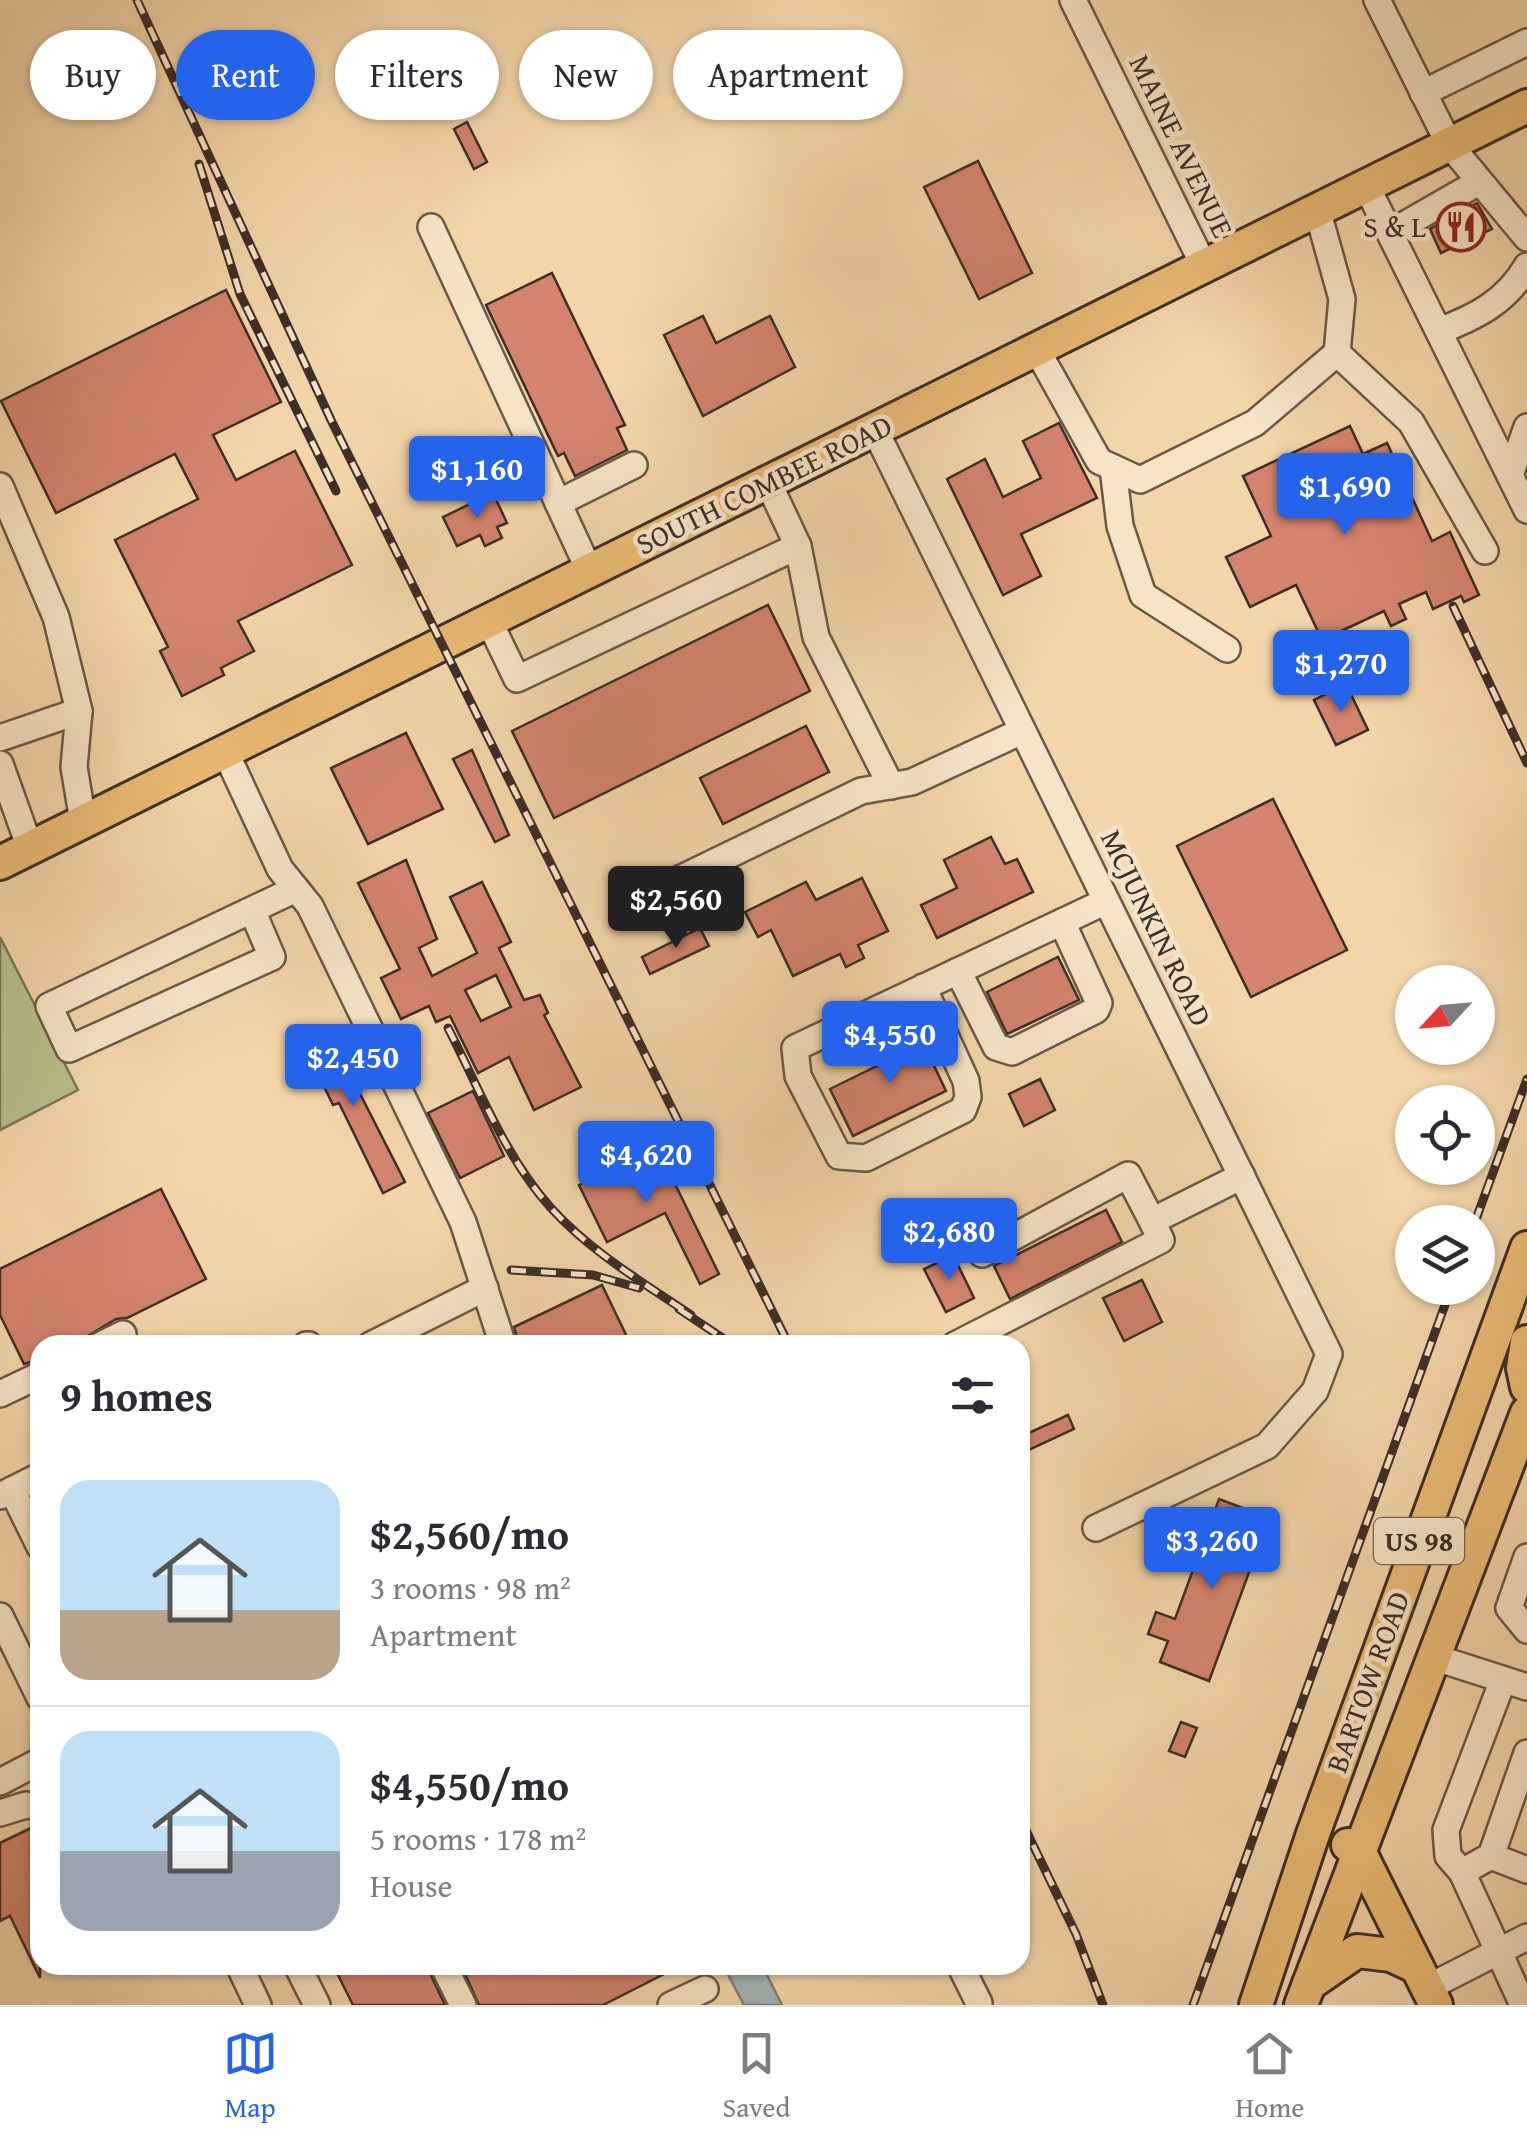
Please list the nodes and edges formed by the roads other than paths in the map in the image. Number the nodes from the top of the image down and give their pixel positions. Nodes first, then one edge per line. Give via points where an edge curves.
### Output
1 (1073, 0) edge
2 (1385, 3) edge
3 (1527, 42) edge
4 (1423, 94) junction
5 (1527, 106) edge
6 (1449, 144) junction
7 (1480, 182) junction
8 (1366, 185) junction
9 (1317, 210) junction
10 (431, 227) dead end
11 (1390, 232) junction
12 (1527, 238) edge
13 (1204, 266) junction
14 (1527, 266) edge
15 (1438, 331) junction
16 (1037, 350) junction
17 (1336, 354) junction
18 (1527, 427) edge
19 (874, 430) junction
20 (634, 465) dead end
21 (1113, 468) junction
22 (1510, 474) junction
23 (768, 482) junction
24 (0, 486) edge
25 (558, 503) junction
26 (1527, 510) edge
27 (798, 546) junction
28 (1485, 551) dead end
29 (589, 570) junction
30 (488, 619) junction
31 (1228, 648) dead end
32 (78, 711) junction
33 (1022, 731) junction
34 (0, 738) edge
35 (225, 750) junction
36 (0, 764) edge
37 (891, 786) junction
38 (82, 822) junction
39 (30, 848) junction
40 (0, 864) edge
41 (296, 889) junction
42 (657, 890) dead end
43 (1106, 901) junction
44 (252, 910) junction
45 (1062, 922) junction
46 (958, 971) junction
47 (923, 988) junction
48 (1242, 1176) junction
49 (1152, 1221) junction
50 (1527, 1248) edge
51 (982, 1254) dead end
52 (485, 1288) junction
53 (391, 1335) edge
54 (500, 1335) edge
55 (976, 1335) edge
56 (1527, 1342) edge
57 (30, 1379) edge
58 (1527, 1388) edge
59 (0, 1394) edge
60 (1527, 1413) edge
61 (30, 1481) edge
62 (6, 1493) edge
63 (1096, 1528) dead end
64 (30, 1531) edge
65 (1527, 1557) edge
66 (0, 1616) edge
67 (1527, 1630) edge
68 (1432, 1657) junction
69 (11, 1665) edge
70 (1515, 1683) edge
71 (30, 1687) edge
72 (1527, 1753) edge
73 (30, 1766) edge
74 (0, 1782) edge
75 (30, 1806) edge
76 (0, 1813) edge
77 (1313, 1834) junction
78 (1358, 1849) junction
79 (1492, 1856) junction
80 (1527, 1870) edge
81 (1462, 1872) junction
82 (1527, 1936) edge
83 (1498, 1950) junction
84 (244, 1975) edge
85 (302, 1975) edge
86 (448, 1975) edge
87 (965, 1975) edge
88 (1427, 1987) edge
89 (705, 1989) dead end
90 (1305, 1994) edge
91 (979, 2003) edge
92 (258, 2005) edge
93 (316, 2005) edge
94 (463, 2005) edge
95 (671, 2005) edge
96 (1256, 2005) edge
97 (1523, 2005) edge

1 - 13 street, MAINE AVENUE
2 - 4 street
3 - 4 street
4 - 6 street
5 - 6 main road, SOUTH COMBEE ROAD
6 - 7 street
6 - 8 main road, SOUTH COMBEE ROAD
7 - 11 street
7 - 12 street
8 - 9 main road, SOUTH COMBEE ROAD
8 - 11 street
9 - 13 main road, SOUTH COMBEE ROAD
9 - 17 street via 1342,299
10 - 25 street
11 - 15 street
13 - 16 main road, SOUTH COMBEE ROAD
14 - 15 street via 1516,285 1479,316
15 - 22 street
16 - 19 main road, SOUTH COMBEE ROAD
16 - 21 street via 1099,461
17 - 21 street via 1255,423 1140,480
17 - 28 street via 1412,422
18 - 22 street
19 - 23 main road, SOUTH COMBEE ROAD
19 - 33 street, MCJUNKIN ROAD
20 - 25 street
21 - 31 street via 1120,526 1143,595
22 - 26 street
23 - 27 street
23 - 29 main road, SOUTH COMBEE ROAD
24 - 32 street via 56,617
25 - 29 street
27 - 30 street via 517,679
27 - 37 street via 816,637
29 - 30 main road, SOUTH COMBEE ROAD
30 - 35 main road, SOUTH COMBEE ROAD
32 - 34 street
32 - 38 street via 74,767
33 - 37 street
33 - 43 street, MCJUNKIN ROAD
35 - 38 main road, SOUTH COMBEE ROAD
35 - 41 street via 280,869
36 - 39 street
37 - 42 street via 862,792
38 - 39 main road, SOUTH COMBEE ROAD
39 - 40 main road, SOUTH COMBEE ROAD
41 - 44 street
41 - 52 street via 463,1222
43 - 45 street
43 - 48 street, MCJUNKIN ROAD
44 - 44 street via 48,1006 69,1049 272,956
45 - 46 street
45 - 46 street via 1096,1010 1012,1052 996,1047
46 - 47 street
47 - 47 street via 795,1048 798,1076 839,1156 866,1158 963,1110 966,1080
48 - 49 street
48 - 63 street, MCJUNKIN ROAD via 1329,1354 1315,1390 1267,1446
49 - 51 street via 1128,1174
49 - 55 street via 1161,1240
50 - 77 main road, BARTOW ROAD / US 98
52 - 53 street
52 - 54 street
56 - 58 main road
57 - 59 street
60 - 68 main road, BARTOW ROAD / US 98
61 - 62 street
62 - 64 street
65 - 67 street via 1509,1608
66 - 69 street
68 - 70 street
68 - 78 main road, BARTOW ROAD / US 98
69 - 71 street
70 - 81 street via 1446,1830 1448,1856
72 - 79 street
73 - 74 street
75 - 76 street
77 - 78 main road
77 - 96 main road, BARTOW ROAD / US 98
78 - 88 main road
78 - 90 main road, BARTOW ROAD / US 98
79 - 80 street
79 - 81 street
81 - 83 street
82 - 83 street
83 - 88 street
83 - 97 street
84 - 92 street
85 - 93 street
86 - 94 street
87 - 91 street
88 - 90 main road via 1390,1955 1358,1951
89 - 95 street

